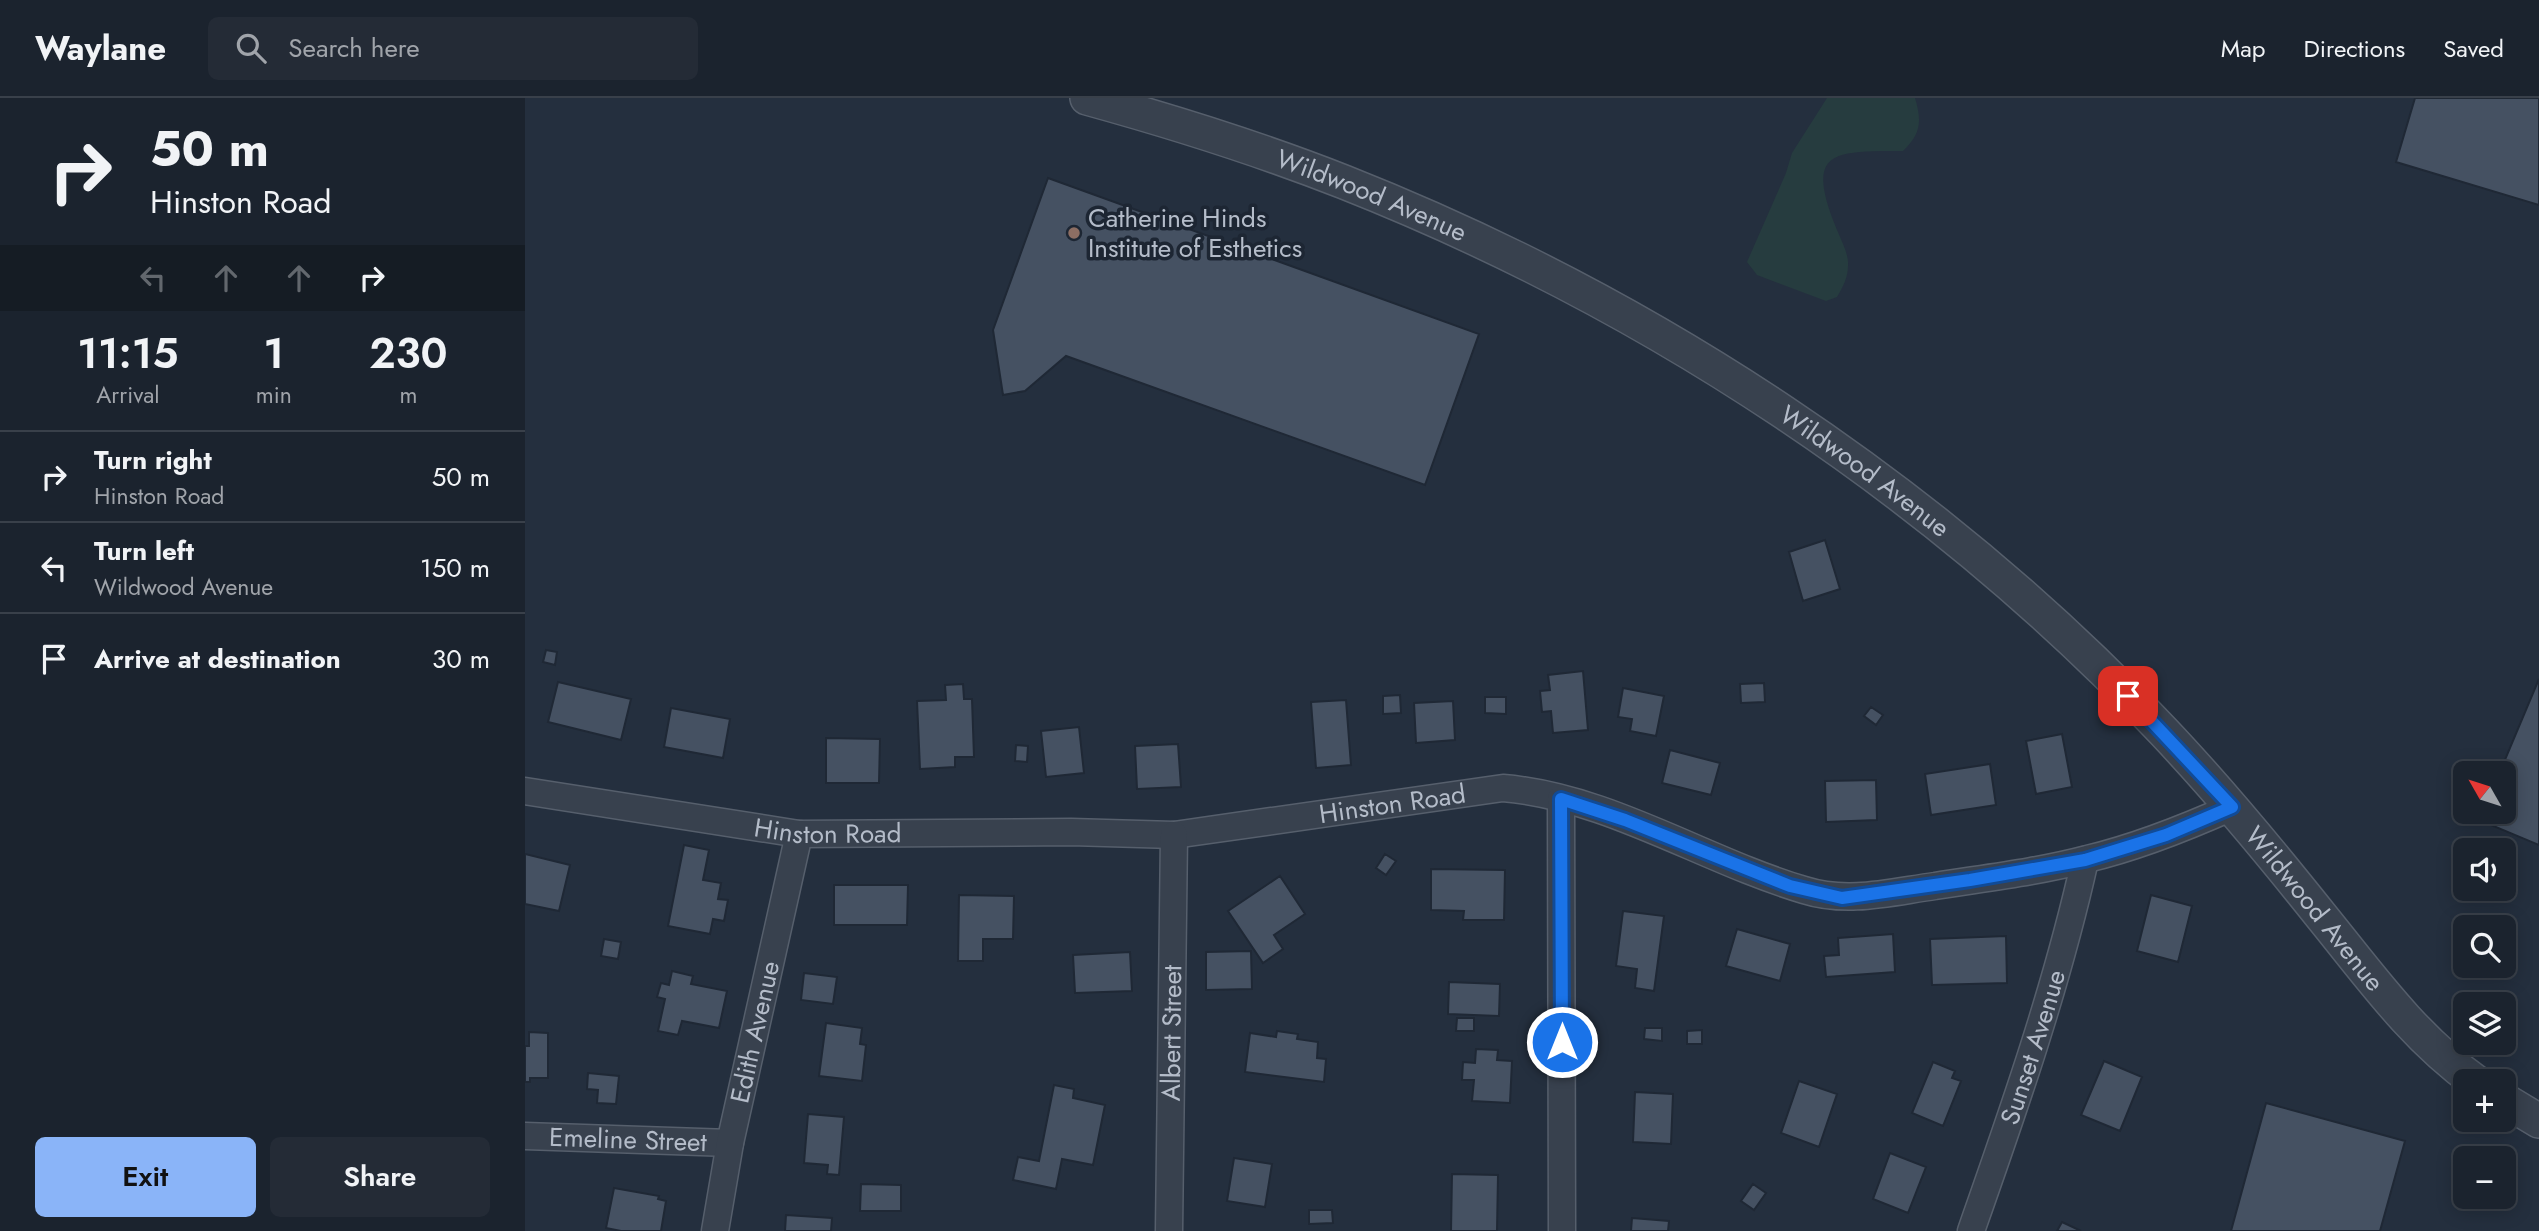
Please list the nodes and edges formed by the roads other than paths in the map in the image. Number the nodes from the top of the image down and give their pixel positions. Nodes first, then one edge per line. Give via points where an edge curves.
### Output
1 (1087, 98) edge
2 (525, 791) edge
3 (1561, 799) junction
4 (2232, 807) junction
5 (799, 834) junction
6 (1174, 835) junction
7 (2085, 860) junction
8 (2459, 1069) edge
9 (2516, 1108) edge
10 (2539, 1121) edge
11 (525, 1136) edge
12 (730, 1143) junction
13 (715, 1231) edge
14 (1169, 1231) edge
15 (1562, 1231) edge
16 (1971, 1231) edge

1 - 4 street, Wildwood Avenue via 1238,143 1401,205 1541,271 1703,361 1870,473 1979,559 2095,664
2 - 5 street, Hinston Road
3 - 6 street, Hinston Road via 1530,791 1488,789
3 - 7 street, Hinston Road via 1785,884 1842,898
3 - 15 street
4 - 7 street, Hinston Road via 2166,835
4 - 8 street, Wildwood Avenue via 2388,1001
5 - 6 street, Hinston Road
5 - 12 street, Edith Avenue
6 - 14 street, Albert Street
7 - 16 street, Sunset Avenue via 2037,1035
9 - 10 street
11 - 12 street, Emeline Street
12 - 13 street, Edith Avenue

